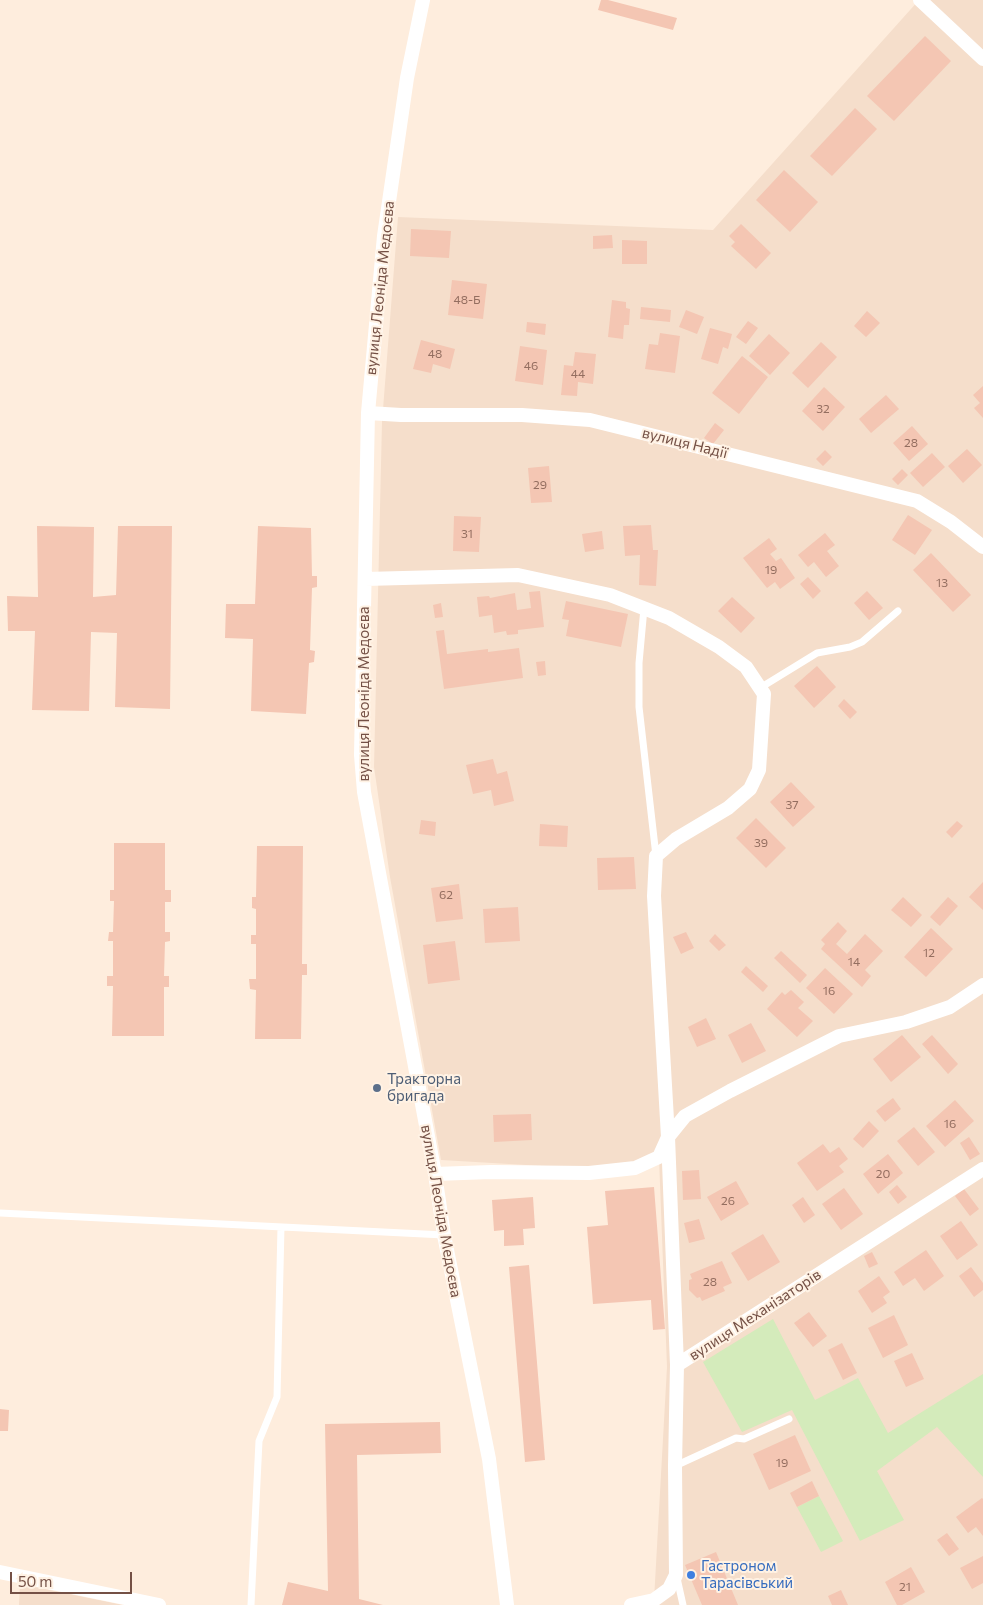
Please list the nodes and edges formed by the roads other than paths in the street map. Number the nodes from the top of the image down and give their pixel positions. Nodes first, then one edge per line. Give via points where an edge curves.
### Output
1 (424, 0) edge
2 (920, 0) edge
3 (983, 59) edge
4 (368, 413) junction
5 (983, 547) edge
6 (365, 579) junction
7 (644, 608) junction
8 (898, 611) dead end
9 (760, 688) junction
10 (656, 856) junction
11 (983, 985) edge
12 (668, 1137) junction
13 (983, 1168) edge
14 (435, 1174) junction
15 (0, 1213) edge
16 (281, 1227) junction
17 (444, 1235) junction
18 (677, 1365) junction
19 (790, 1418) dead end
20 (675, 1466) junction
21 (0, 1572) edge
22 (676, 1575) junction
23 (159, 1605) edge
24 (251, 1605) edge
25 (507, 1605) edge
26 (632, 1605) edge
27 (683, 1605) edge

1 - 4 street, вулиця Леоніда Медоєва via 407,78 384,236
2 - 3 street
4 - 5 street, вулиця Надії via 522,415 590,420 917,501
4 - 6 street, вулиця Леоніда Медоєва
6 - 7 street via 518,576 610,595
6 - 14 street, вулиця Леоніда Медоєва via 361,755 364,792
7 - 9 street via 669,618 719,647 746,667
7 - 10 lane via 639,707
8 - 9 lane via 862,642 817,653
9 - 10 street via 764,694 759,770 750,789 728,808 676,839
10 - 12 street via 654,896
11 - 12 street via 950,1007 906,1022 839,1036 684,1116
12 - 14 street via 659,1157 635,1168 589,1173
12 - 18 street
13 - 18 street, вулиця Механізаторів
14 - 17 street, вулиця Леоніда Медоєва
15 - 16 lane
16 - 17 lane
16 - 24 lane via 278,1397 259,1441
17 - 25 street, вулиця Леоніда Медоєва via 489,1459
18 - 20 street, вулиця Механізаторів
19 - 20 lane
20 - 22 street, вулиця Механізаторів
21 - 23 street
22 - 26 street via 669,1589 654,1600
22 - 27 lane

